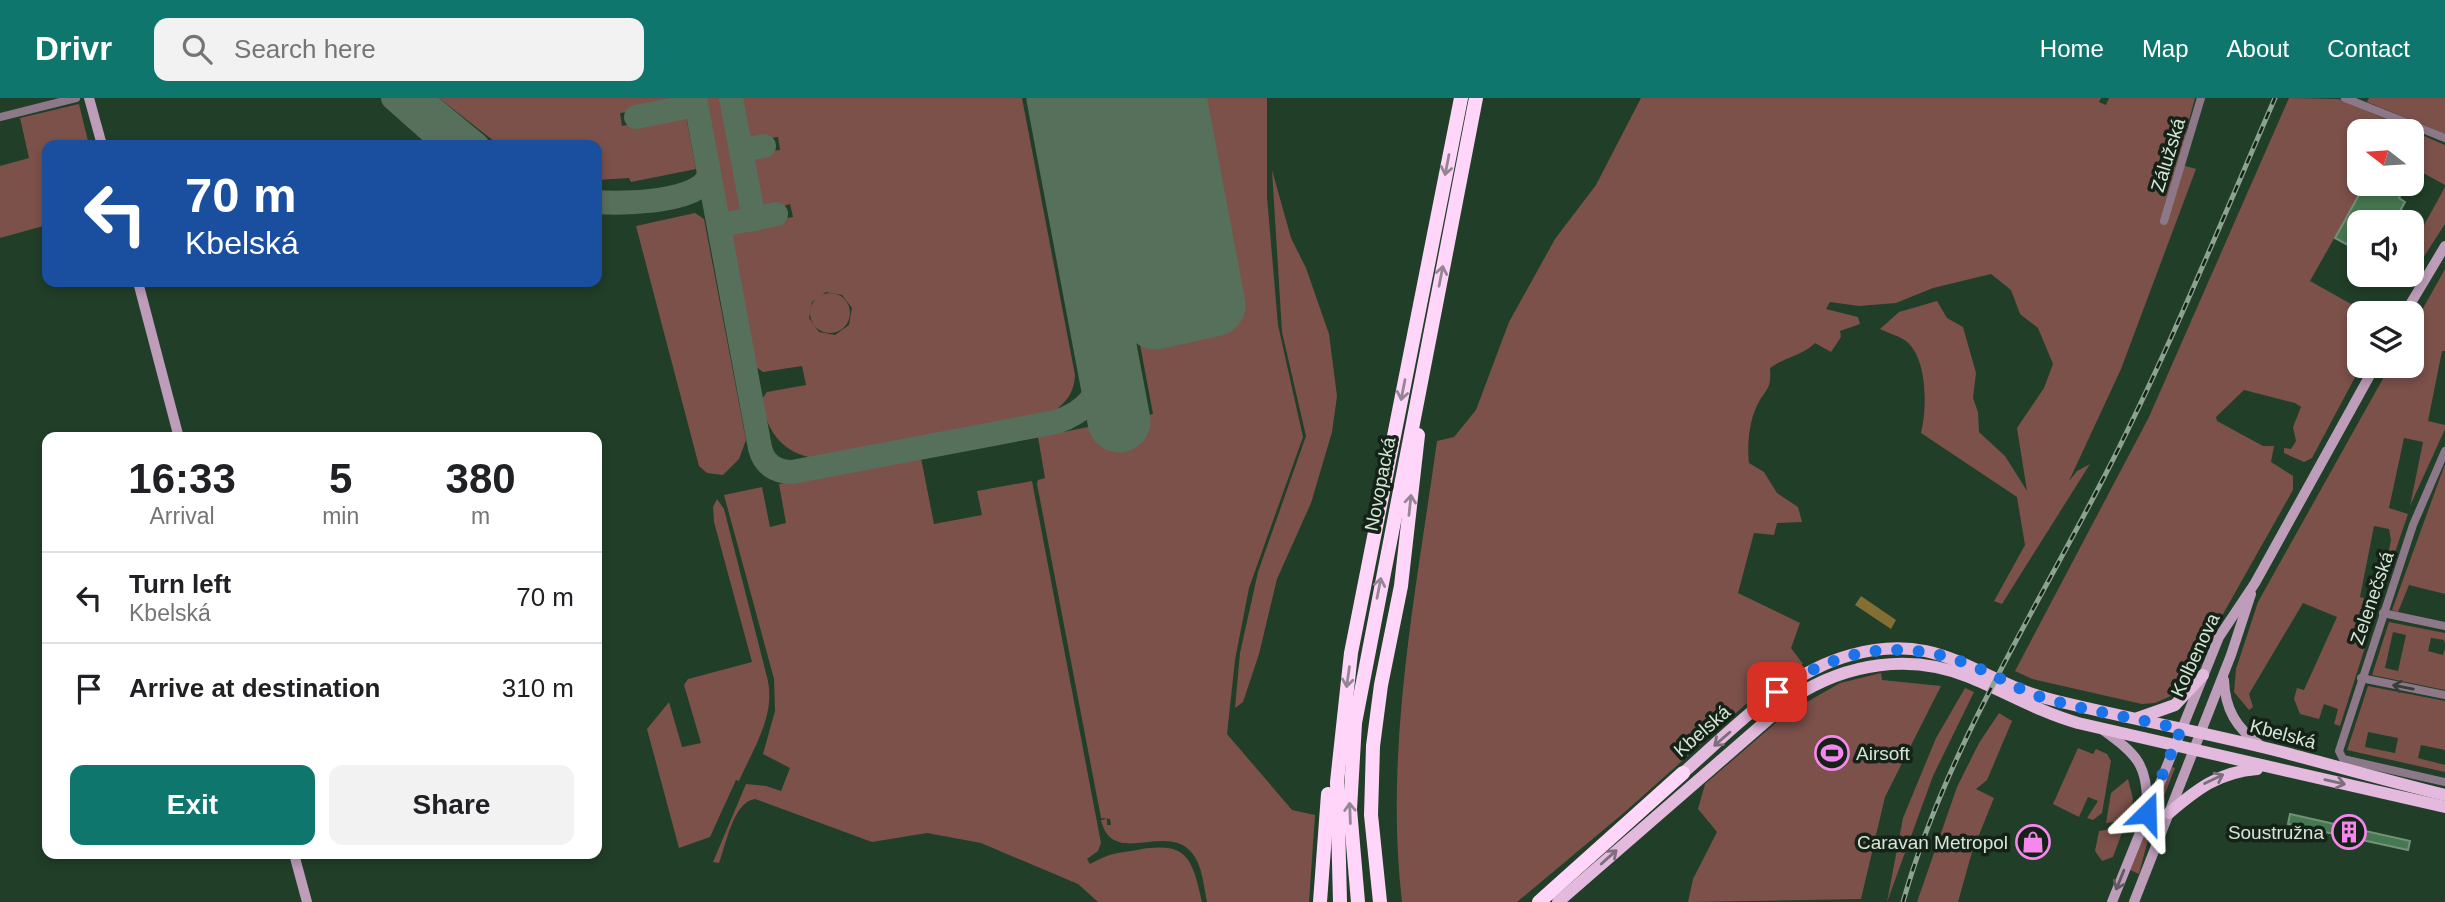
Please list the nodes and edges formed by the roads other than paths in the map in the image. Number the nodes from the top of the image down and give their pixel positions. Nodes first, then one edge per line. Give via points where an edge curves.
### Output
1 (76, 98) edge
2 (89, 98) edge
3 (1461, 98) edge
4 (1476, 98) edge
5 (2201, 98) edge
6 (2345, 98) edge
7 (0, 117) edge
8 (2445, 138) edge
9 (101, 140) edge
10 (2164, 221) dead end
11 (2445, 246) edge
12 (139, 287) edge
13 (2412, 301) edge
14 (1427, 343) junction
15 (2368, 378) edge
16 (177, 432) edge
17 (2445, 451) edge
18 (2255, 583) junction
19 (2383, 613) junction
20 (2445, 626) edge
21 (2224, 674) junction
22 (2203, 675) junction
23 (2361, 678) junction
24 (2445, 695) edge
25 (1344, 704) junction
26 (2135, 719) junction
27 (2100, 729) junction
28 (2181, 729) junction
29 (2200, 733) junction
30 (2174, 746) junction
31 (2265, 749) junction
32 (2194, 750) junction
33 (2269, 767) junction
34 (1683, 773) joint
35 (2445, 782) edge
36 (2445, 795) edge
37 (2445, 807) edge
38 (2147, 813) junction
39 (2169, 813) junction
40 (295, 859) edge
41 (307, 902) edge
42 (1320, 902) edge
43 (1340, 902) edge
44 (1358, 902) edge
45 (1380, 902) edge
46 (1539, 902) edge
47 (1558, 902) edge
48 (2112, 902) edge
49 (2134, 902) edge

1 - 7 street
2 - 9 main road
3 -> 25 highway, Novopacká
14 -> 4 highway, Novopacká
5 - 10 street, Zálužská
6 - 8 street
11 - 13 main road
12 - 16 main road
44 -> 14 highway, Novopacká via 1350,809 1355,723
45 -> 14 highway via 1371,815 1373,746 1404,561
15 - 18 main road, Kolbenova
17 - 19 street, Zelenečská
18 - 21 main road, Kolbenova
18 - 22 main road, Kolbenova via 2219,638
19 - 20 street
19 - 23 street, Zelenečská
21 - 29 main road, Kolbenova
21 - 31 main road via 2232,717
22 - 26 main road via 2175,705
22 - 28 main road, Kolbenova
24 -> 23 street
23 - 35 street, Zelenečská via 2340,746 2343,759
25 - 42 highway via 1330,768
25 - 43 highway via 1336,806
26 - 28 main road, Kbelská
26 -> 34 main road, Kbelská via 2040,697 1934,652 1868,651 1797,678
27 - 30 main road, Kbelská
27 - 38 main road via 2127,747 2141,765
47 -> 27 main road, Kbelská via 1763,721 1805,690 1837,674 1886,664 1931,666 1968,677 2040,711
28 - 29 main road, Kbelská
28 - 30 main road, Kolbenova
29 - 31 main road, Kbelská
29 - 32 main road, Kolbenova
30 - 32 main road, Kbelská
30 - 38 main road, Kolbenova
31 - 36 main road, Kbelská
32 - 33 main road, Kbelská
32 - 39 main road, Kolbenova
33 -> 37 main road, Kbelská
39 -> 33 main road via 2218,777
34 - 46 highway, Kbelská
38 -> 48 main road, Kolbenova
39 - 49 main road, Kolbenova
40 - 41 main road

